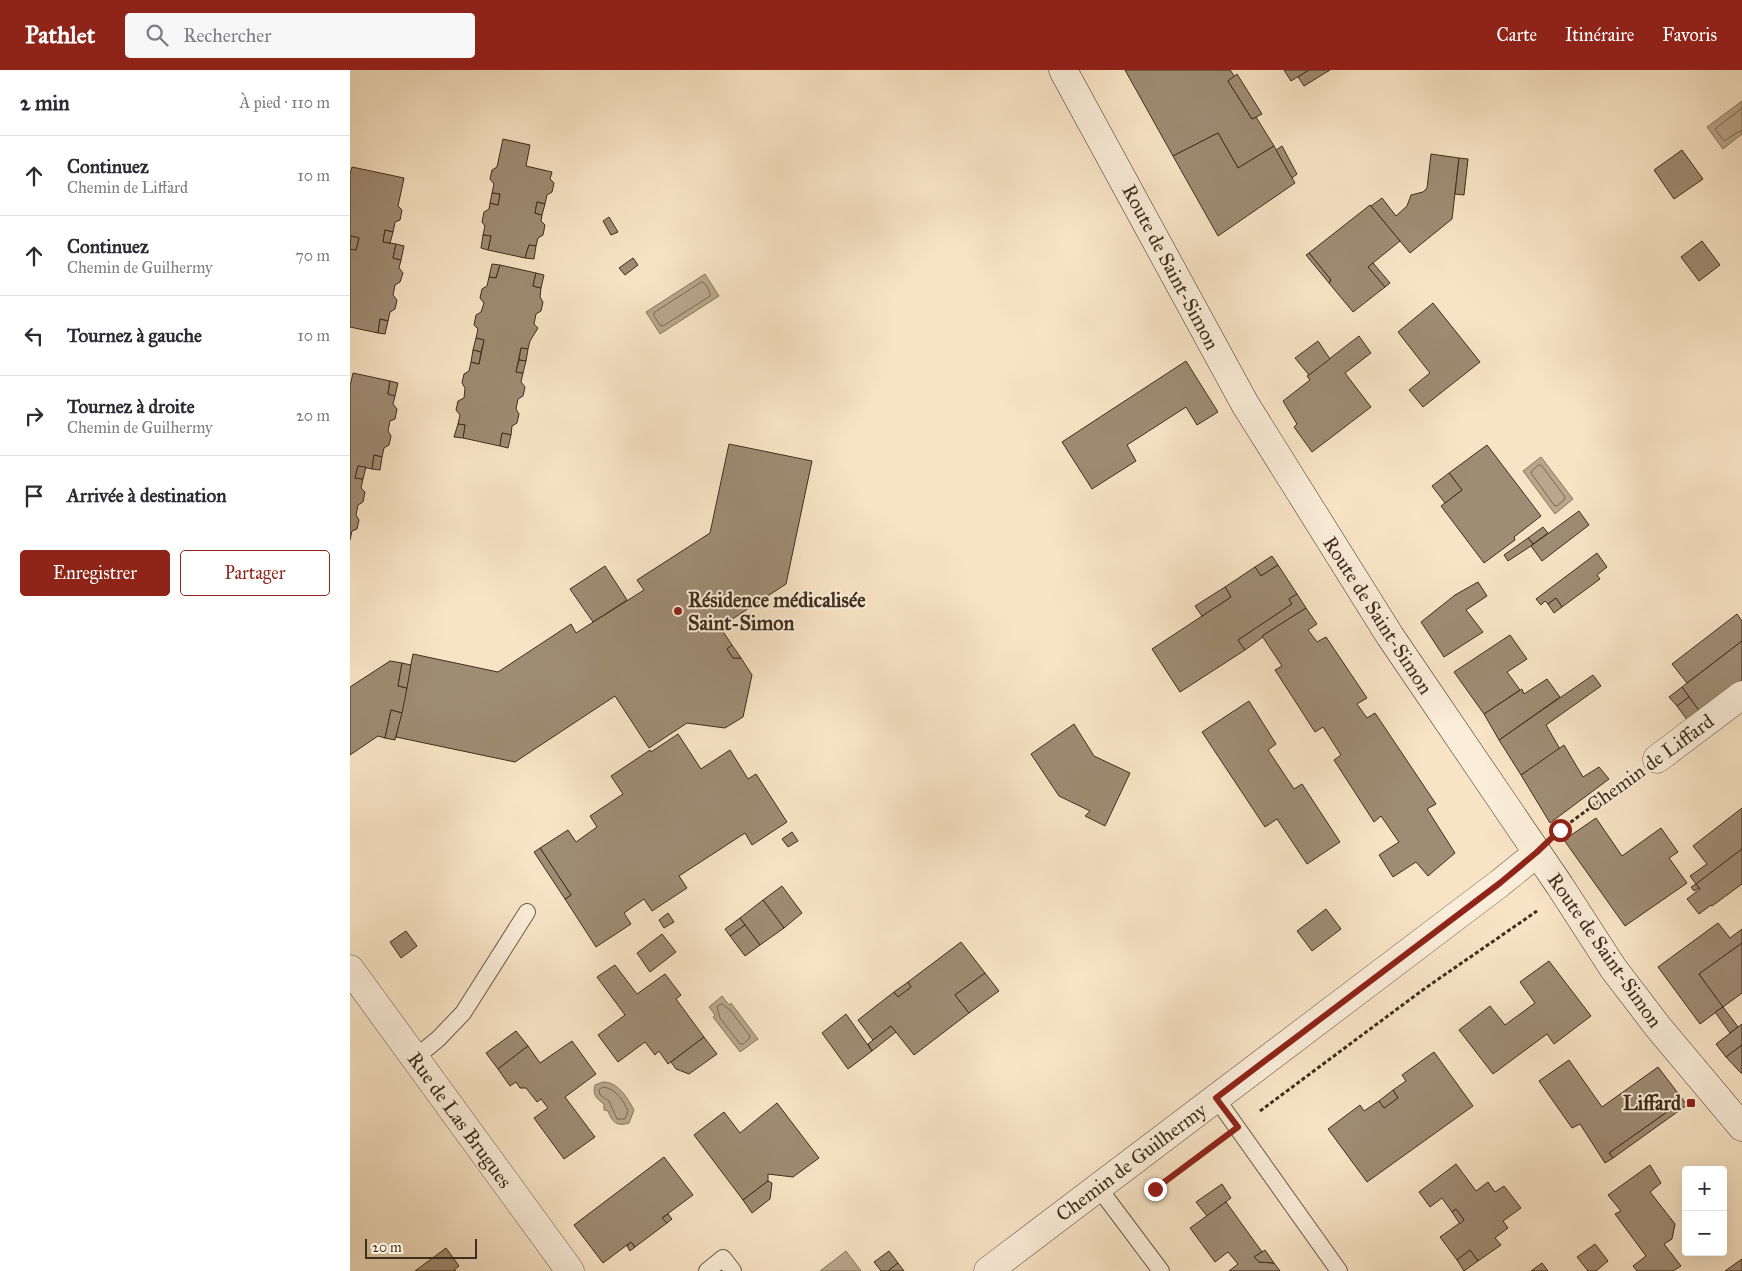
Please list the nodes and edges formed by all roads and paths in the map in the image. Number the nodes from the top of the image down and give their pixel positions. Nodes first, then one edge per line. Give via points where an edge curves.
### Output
1 (1064, 70) edge
2 (1742, 695) edge
3 (1657, 759) joint
4 (1537, 852) junction
5 (1539, 909) dead end
6 (527, 912) dead end
7 (350, 969) edge
8 (415, 1058) junction
9 (1216, 1098) junction
10 (1238, 1127) junction
11 (1742, 1127) edge
12 (1098, 1187) junction
13 (570, 1271) edge
14 (707, 1271) edge
15 (733, 1271) edge
16 (988, 1271) edge
17 (1161, 1271) edge
18 (1339, 1271) edge

1 - 4 main road, Route de Saint-Simon via 1244,404 1390,636
2 - 3 main road, Chemin de Liffard
3 - 4 path, Chemin de Liffard via 1560,830
4 - 9 main road, Chemin de Guilhermy via 1493,889
4 - 11 main road, Route de Saint-Simon via 1612,968
5 - 10 path, Chemin de Guilhermy via 1424,989
6 - 8 lane via 463,1013
7 - 8 main road, Rue de Las Brugues
8 - 13 main road, Rue de Las Brugues
9 - 10 lane
9 - 12 main road, Chemin de Guilhermy
10 - 18 lane
12 - 16 main road, Chemin de Guilhermy
12 - 17 lane
14 - 15 lane via 723,1258

